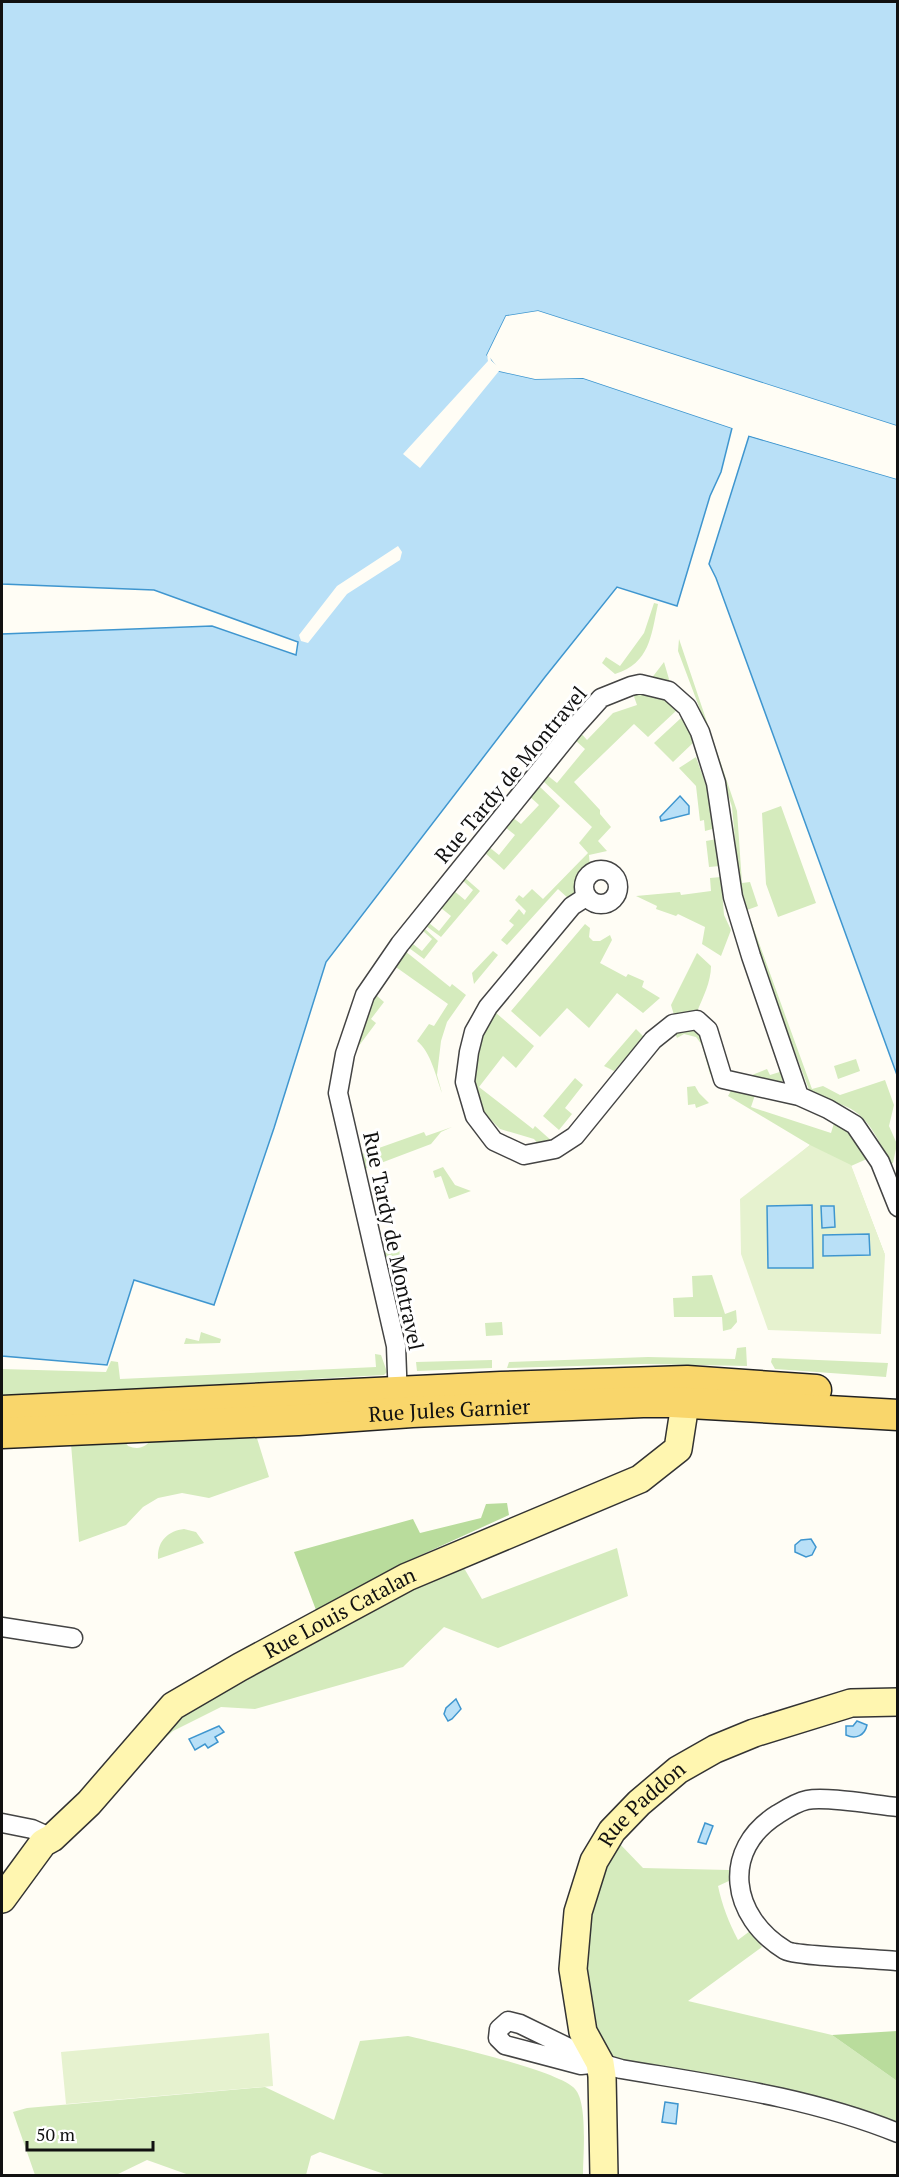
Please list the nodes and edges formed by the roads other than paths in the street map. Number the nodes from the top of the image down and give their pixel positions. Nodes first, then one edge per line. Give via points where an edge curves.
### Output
1 (586, 897) dead end
2 (799, 1096) junction
3 (897, 1206) edge
4 (577, 1385) junction
5 (897, 1397) edge
6 (807, 1400) junction
7 (405, 1402) junction
8 (685, 1404) junction
9 (2, 1411) edge
10 (897, 1415) edge
11 (2, 1433) edge
12 (2, 1627) edge
13 (73, 1638) dead end
14 (897, 1702) edge
15 (897, 1807) edge
16 (2, 1823) edge
17 (52, 1838) junction
18 (2, 1899) edge
19 (897, 1961) edge
20 (600, 2062) junction
21 (897, 2133) edge
22 (604, 2175) edge

1 - 2 street via 572,906 493,1000 474,1032 465,1082 475,1116 494,1141 524,1155 555,1149 575,1136 653,1040 673,1024 697,1020 708,1030 723,1079
2 - 3 street via 855,1125 880,1162
2 - 7 street, Rue Tardy de Montravel via 733,897 716,783 700,732 687,707 669,691 640,684 601,698 400,944 365,995 340,1073 338,1093 396,1346
4 - 6 main road, Rue Jules Garnier via 687,1381
4 - 7 main road, Rue Jules Garnier
4 - 8 street via 593,1391 674,1389 682,1393
5 - 6 main road, Rue Jules Garnier
6 - 8 main road, Rue Jules Garnier
6 - 10 main road, Rue Jules Garnier
7 - 8 main road, Rue Jules Garnier
7 - 9 main road, Rue Jules Garnier
7 - 11 main road, Rue Jules Garnier via 315,1418
8 - 17 street, Rue Louis Catalan via 678,1449 640,1479 407,1577 173,1706 89,1803
12 - 13 street
14 - 20 street, Rue Paddon via 852,1703 715,1749 678,1770 612,1831 594,1861 578,1912 573,1969 583,2032
15 - 19 street via 807,1800 786,1809 751,1837 741,1857 739,1881 743,1903 754,1924 786,1952
16 - 17 street
17 - 18 street, Rue Louis Catalan via 43,1843
20 - 20 street via 520,2024 508,2021 499,2029 498,2038 505,2045 581,2065
20 - 21 street via 621,2069 771,2094 851,2115
20 - 22 street

